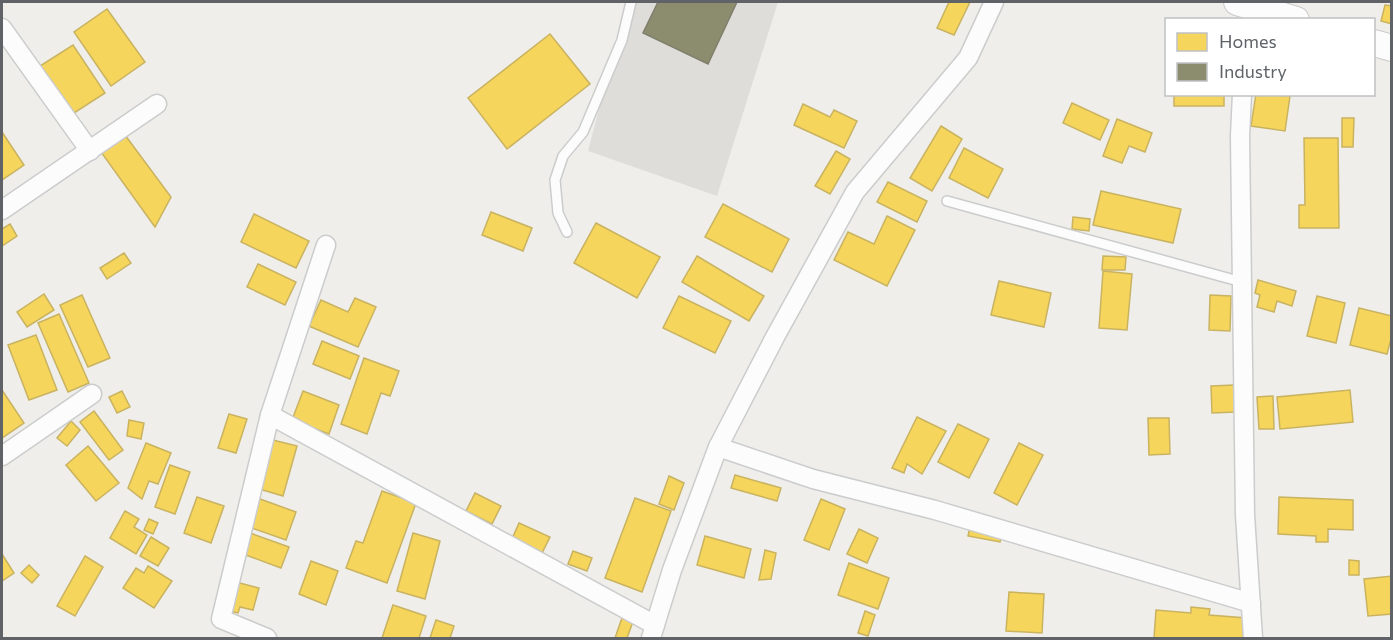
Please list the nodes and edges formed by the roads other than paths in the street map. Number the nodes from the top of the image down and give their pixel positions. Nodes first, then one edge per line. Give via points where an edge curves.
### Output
1 (631, 2) edge
2 (994, 2) edge
3 (1243, 9) edge
4 (1286, 18) edge
5 (2, 28) edge
6 (1375, 43) edge
7 (1392, 48) edge
8 (1242, 96) edge
9 (157, 104) dead end
10 (90, 151) junction
11 (947, 201) dead end
12 (2, 210) edge
13 (567, 232) dead end
14 (326, 245) dead end
15 (1242, 282) junction
16 (92, 394) dead end
17 (270, 415) junction
18 (718, 447) junction
19 (2, 456) edge
20 (1251, 603) junction
21 (653, 632) edge
22 (267, 639) edge
23 (1253, 639) edge

1 - 13 lane via 622,40 583,132 563,156 555,180 558,213
2 - 18 street via 968,58 855,192
3 - 4 street
5 - 10 street
6 - 7 street
8 - 15 street
9 - 10 street
10 - 12 street
11 - 15 lane
14 - 17 street
15 - 20 street via 1245,515
16 - 19 street
17 - 21 street
17 - 22 street via 221,619
18 - 20 street via 813,479 956,516
18 - 21 street
20 - 23 street

